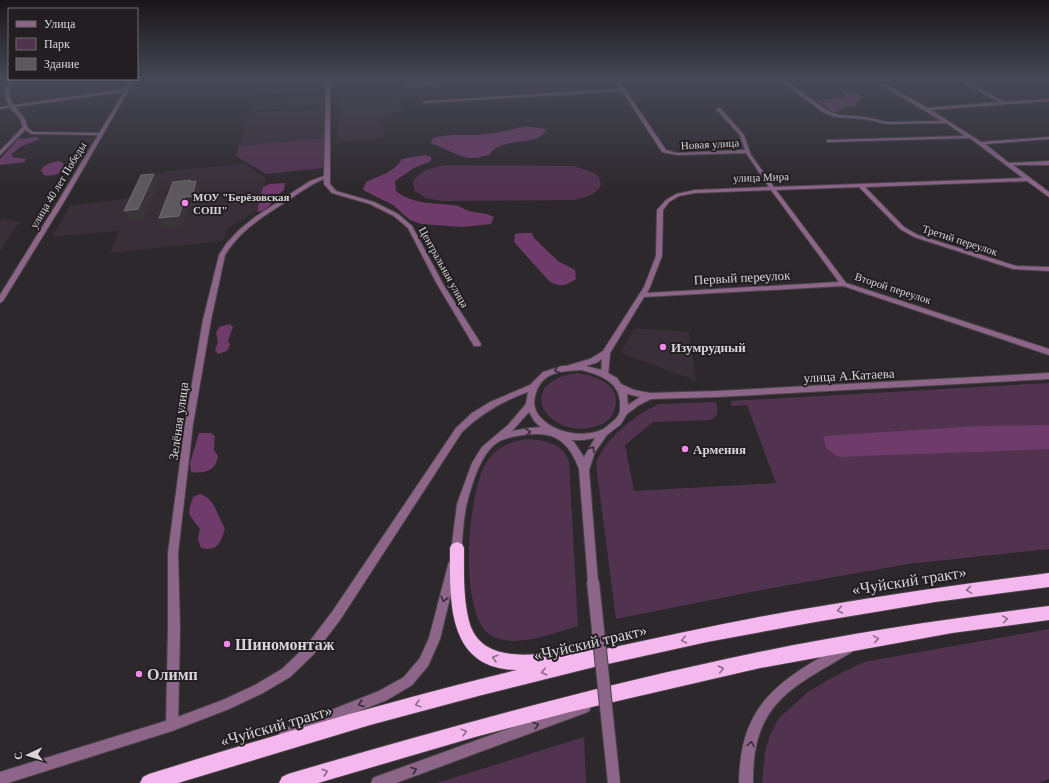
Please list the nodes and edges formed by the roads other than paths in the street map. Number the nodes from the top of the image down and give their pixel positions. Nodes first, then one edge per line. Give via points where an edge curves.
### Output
1 (20, 116) edge
2 (111, 116) edge
3 (327, 116) edge
4 (641, 116) edge
5 (724, 116) edge
6 (845, 116) edge
7 (937, 116) edge
8 (947, 122) junction
9 (24, 128) junction
10 (100, 134) junction
11 (971, 137) junction
12 (1049, 138) edge
13 (829, 141) dead end
14 (980, 143) junction
15 (748, 151) junction
16 (0, 154) edge
17 (1049, 163) edge
18 (1010, 164) junction
19 (326, 178) junction
20 (1027, 179) junction
21 (860, 185) junction
22 (772, 188) junction
23 (1049, 194) edge
24 (1049, 269) edge
25 (844, 284) junction
26 (641, 295) junction
27 (0, 301) edge
28 (477, 344) dead end
29 (1049, 352) edge
30 (606, 353) junction
31 (572, 367) junction
32 (605, 374) junction
33 (1049, 376) edge
34 (619, 386) junction
35 (533, 387) junction
36 (650, 396) junction
37 (530, 405) junction
38 (624, 412) junction
39 (606, 432) junction
40 (557, 433) junction
41 (500, 438) junction
42 (584, 470) junction
43 (457, 548) junction
44 (1049, 580) edge
45 (1049, 613) edge
46 (858, 642) junction
47 (631, 651) junction
48 (642, 686) junction
49 (172, 725) junction
50 (199, 767) junction
51 (0, 779) edge
52 (149, 783) edge
53 (288, 783) edge
54 (378, 783) edge
55 (614, 783) edge
56 (746, 783) edge

1 - 9 street
2 - 10 street, улица 40 лет Победы
3 - 19 street
4 - 15 street, Новая улица via 664,151 677,154
5 - 15 street, Второй переулок via 742,135
6 - 8 street via 887,123
7 - 8 street
8 - 11 street
9 - 10 street via 32,133
9 - 16 street
10 - 27 street, улица 40 лет Победы
11 - 13 street
11 - 14 street
12 - 14 street
14 - 18 street
15 - 22 street, Второй переулок
17 - 18 street
18 - 20 street
19 - 28 street, Центральная улица via 327,184 334,192 378,206 396,215 410,227 440,284
19 - 49 street, Зелёная улица via 308,185 252,222 228,245 222,255 207,320 192,409 173,553
20 - 21 street, улица Мира
20 - 23 street
21 - 22 street, улица Мира
21 - 24 street, Третий переулок via 902,228 916,236 1015,268
22 - 25 street, Второй переулок
22 - 26 street, улица Мира via 691,192 668,200 660,210 660,242 656,267 648,287
25 - 26 street, Первый переулок
25 - 29 street, Второй переулок
26 - 30 street, улица Мира
30 - 31 street via 593,361
30 - 32 street, улица Мира
31 - 32 street via 589,368
31 -> 35 street via 555,370 541,377
32 - 34 street
33 - 36 street, улица А.Катаева
34 - 36 street via 632,393
34 - 38 street via 625,400
35 - 37 street
35 - 49 street via 483,409 459,430 336,616 310,650 286,673 225,705
36 - 38 street
37 - 40 street via 544,426
37 - 41 street
38 - 39 street via 620,420
39 - 40 street via 576,437
42 -> 39 street via 590,450
41 -> 40 street via 530,431
40 - 42 street via 574,448
41 - 43 street via 485,449 476,463 462,504
42 - 55 street, bridge
47 -> 43 highway via 514,662 494,659 478,652 468,640 461,620
43 -> 50 street via 434,639 424,662 408,681 384,696
44 -> 47 highway, «Чуйский тракт» via 841,610
46 -> 45 highway
48 -> 46 highway
56 -> 46 street via 751,740 769,702 789,684
47 -> 50 highway, «Чуйский тракт» via 500,682
53 -> 48 highway via 392,751
54 -> 48 street
49 - 51 street
50 - 52 highway, «Чуйский тракт»

